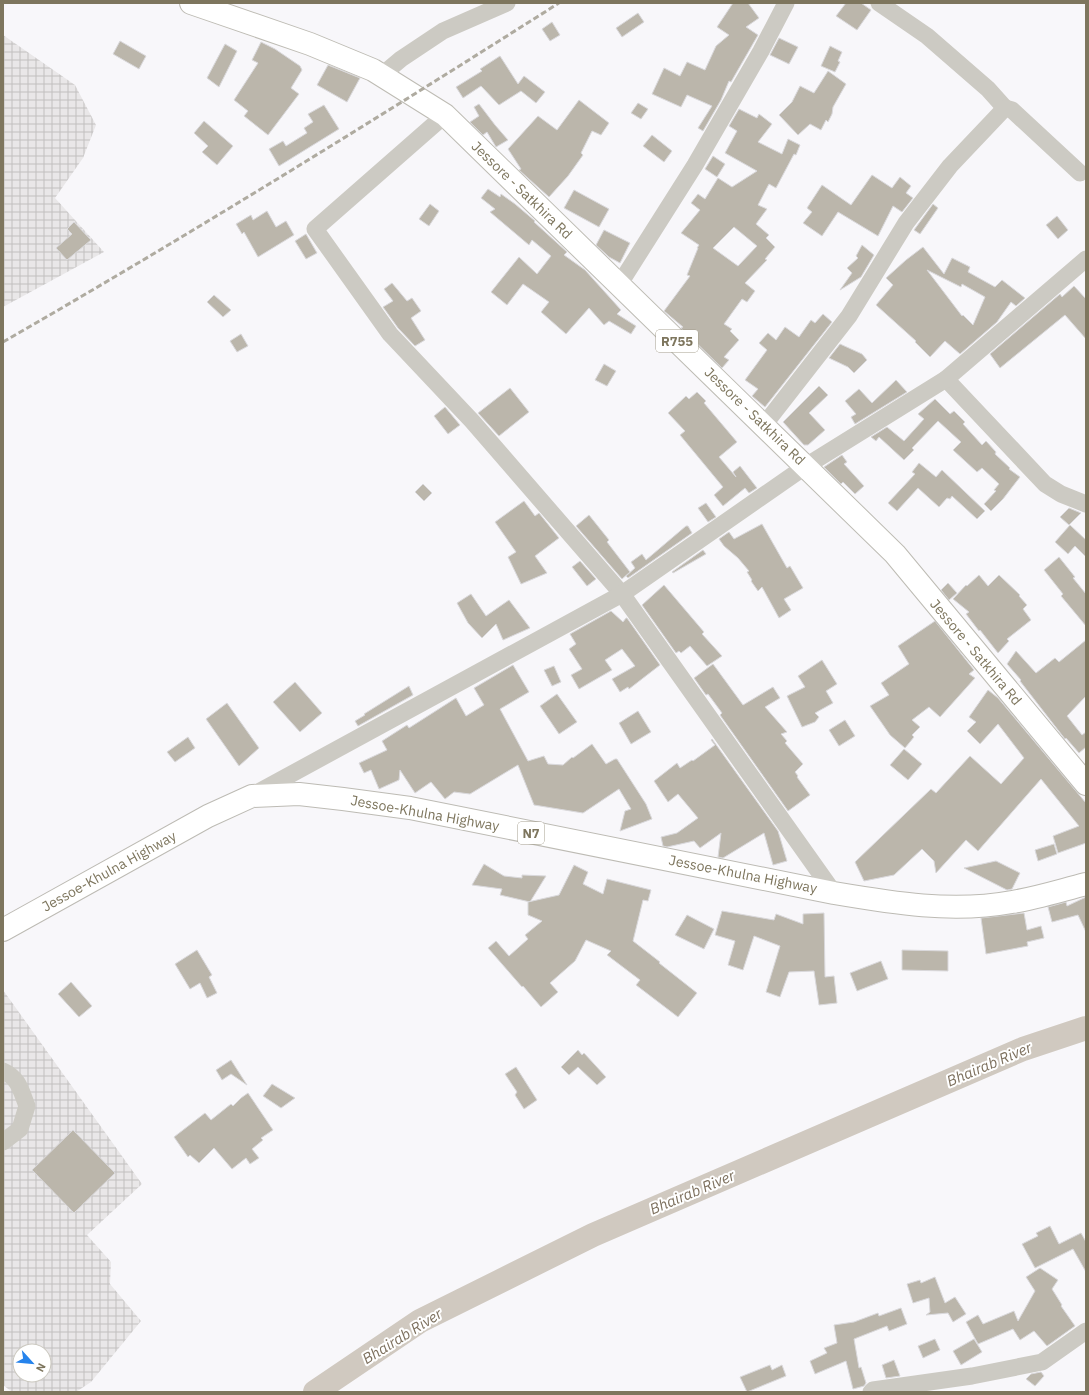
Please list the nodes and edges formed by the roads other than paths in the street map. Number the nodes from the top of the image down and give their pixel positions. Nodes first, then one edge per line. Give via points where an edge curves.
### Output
1 (191, 3) edge
2 (507, 3) edge
3 (786, 3) edge
4 (879, 3) edge
5 (382, 74) junction
6 (1006, 108) junction
7 (445, 115) junction
8 (1080, 173) dead end
9 (1086, 259) edge
10 (620, 285) junction
11 (946, 379) junction
12 (764, 425) junction
13 (806, 466) junction
14 (1086, 504) edge
15 (622, 594) junction
16 (1086, 784) edge
17 (252, 796) junction
18 (1086, 884) edge
19 (834, 892) junction
20 (3, 930) edge
21 (3, 1071) edge
22 (3, 1142) edge
23 (1086, 1331) edge
24 (871, 1392) edge

1 - 5 main road, Jessore - Satkhira Rd / R755 via 310,44
2 - 5 street via 443,32
3 - 10 street via 695,165
4 - 6 street via 927,36
5 - 7 main road, Jessore - Satkhira Rd / R755
6 - 8 street via 1012,110
6 - 12 street via 950,166 906,223 849,316
7 - 10 main road, Jessore - Satkhira Rd / R755
7 - 15 street via 315,229 390,334 472,421
9 - 11 street
10 - 12 main road, Jessore - Satkhira Rd / R755
11 - 13 street
11 - 14 street via 1045,484
12 - 13 main road, Jessore - Satkhira Rd / R755
13 - 15 street
13 - 16 main road, Jessore - Satkhira Rd / R755 via 895,554
15 - 17 street
15 - 19 street
17 - 19 main road, Jessoe-Khulna Highway / N7 via 299,794 410,808
17 - 20 main road, Jessoe-Khulna Highway / N7 via 208,816
18 - 19 main road, Jessoe-Khulna Highway / N7 via 1013,902 979,906 898,904
21 - 22 street via 17,1081 27,1106 20,1128
23 - 24 street via 1042,1362

